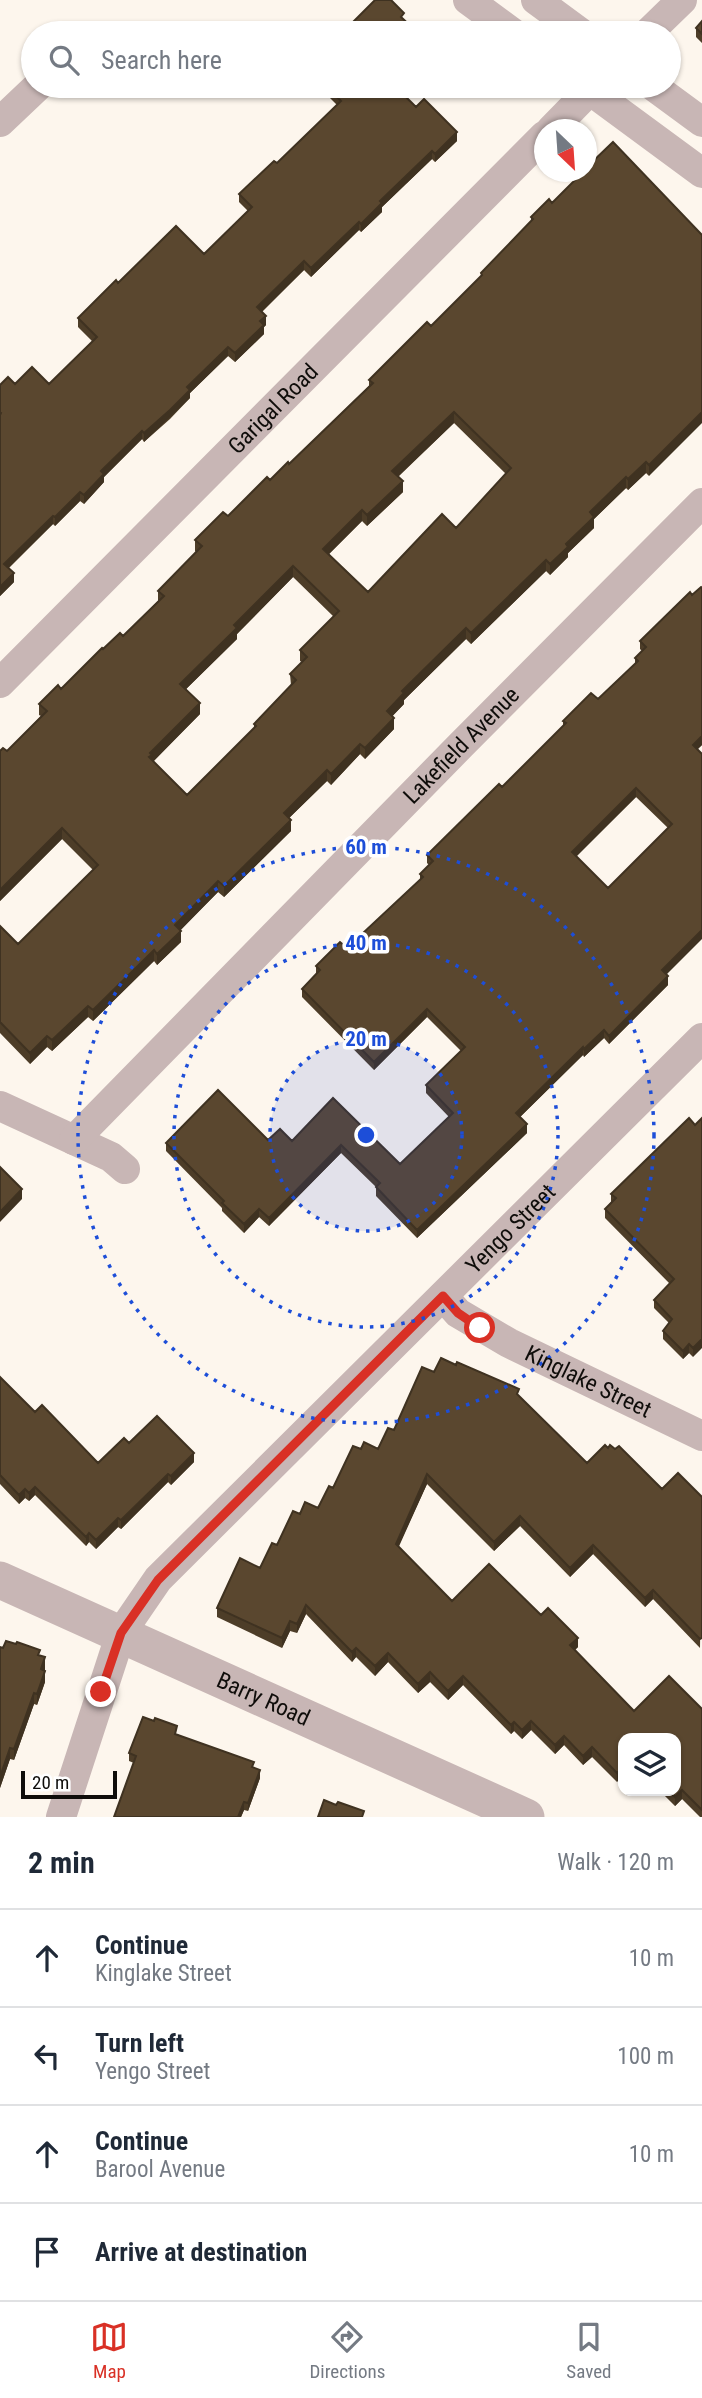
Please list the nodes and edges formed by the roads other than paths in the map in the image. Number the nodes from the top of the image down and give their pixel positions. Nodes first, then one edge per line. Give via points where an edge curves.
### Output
1 (467, 0) edge
2 (536, 0) edge
3 (682, 0) edge
4 (496, 21) edge
5 (565, 21) edge
6 (660, 21) edge
7 (25, 98) edge
8 (579, 98) edge
9 (603, 98) edge
10 (669, 98) edge
11 (561, 119) edge
12 (0, 122) edge
13 (702, 122) edge
14 (534, 146) edge
15 (702, 173) edge
16 (702, 503) edge
17 (0, 683) edge
18 (702, 1038) edge
19 (0, 1106) edge
20 (74, 1140) junction
21 (125, 1169) dead end
22 (443, 1296) junction
23 (702, 1436) edge
24 (0, 1580) edge
25 (121, 1633) junction
26 (61, 1817) edge
27 (526, 1817) edge

1 - 4 street
2 - 5 street
3 - 6 street
7 - 12 street
8 - 11 street
9 - 15 street
10 - 13 street
14 - 17 street, Garigal Road
16 - 20 street, Lakefield Avenue
18 - 22 street, Yengo Street
19 - 20 street
20 - 21 street via 111,1157
22 - 23 street, Kinglake Street via 458,1313 509,1343
22 - 25 street, Yengo Street via 158,1580
24 - 25 street, Barry Road
25 - 26 street, Yengo Street
25 - 27 street, Barry Road

